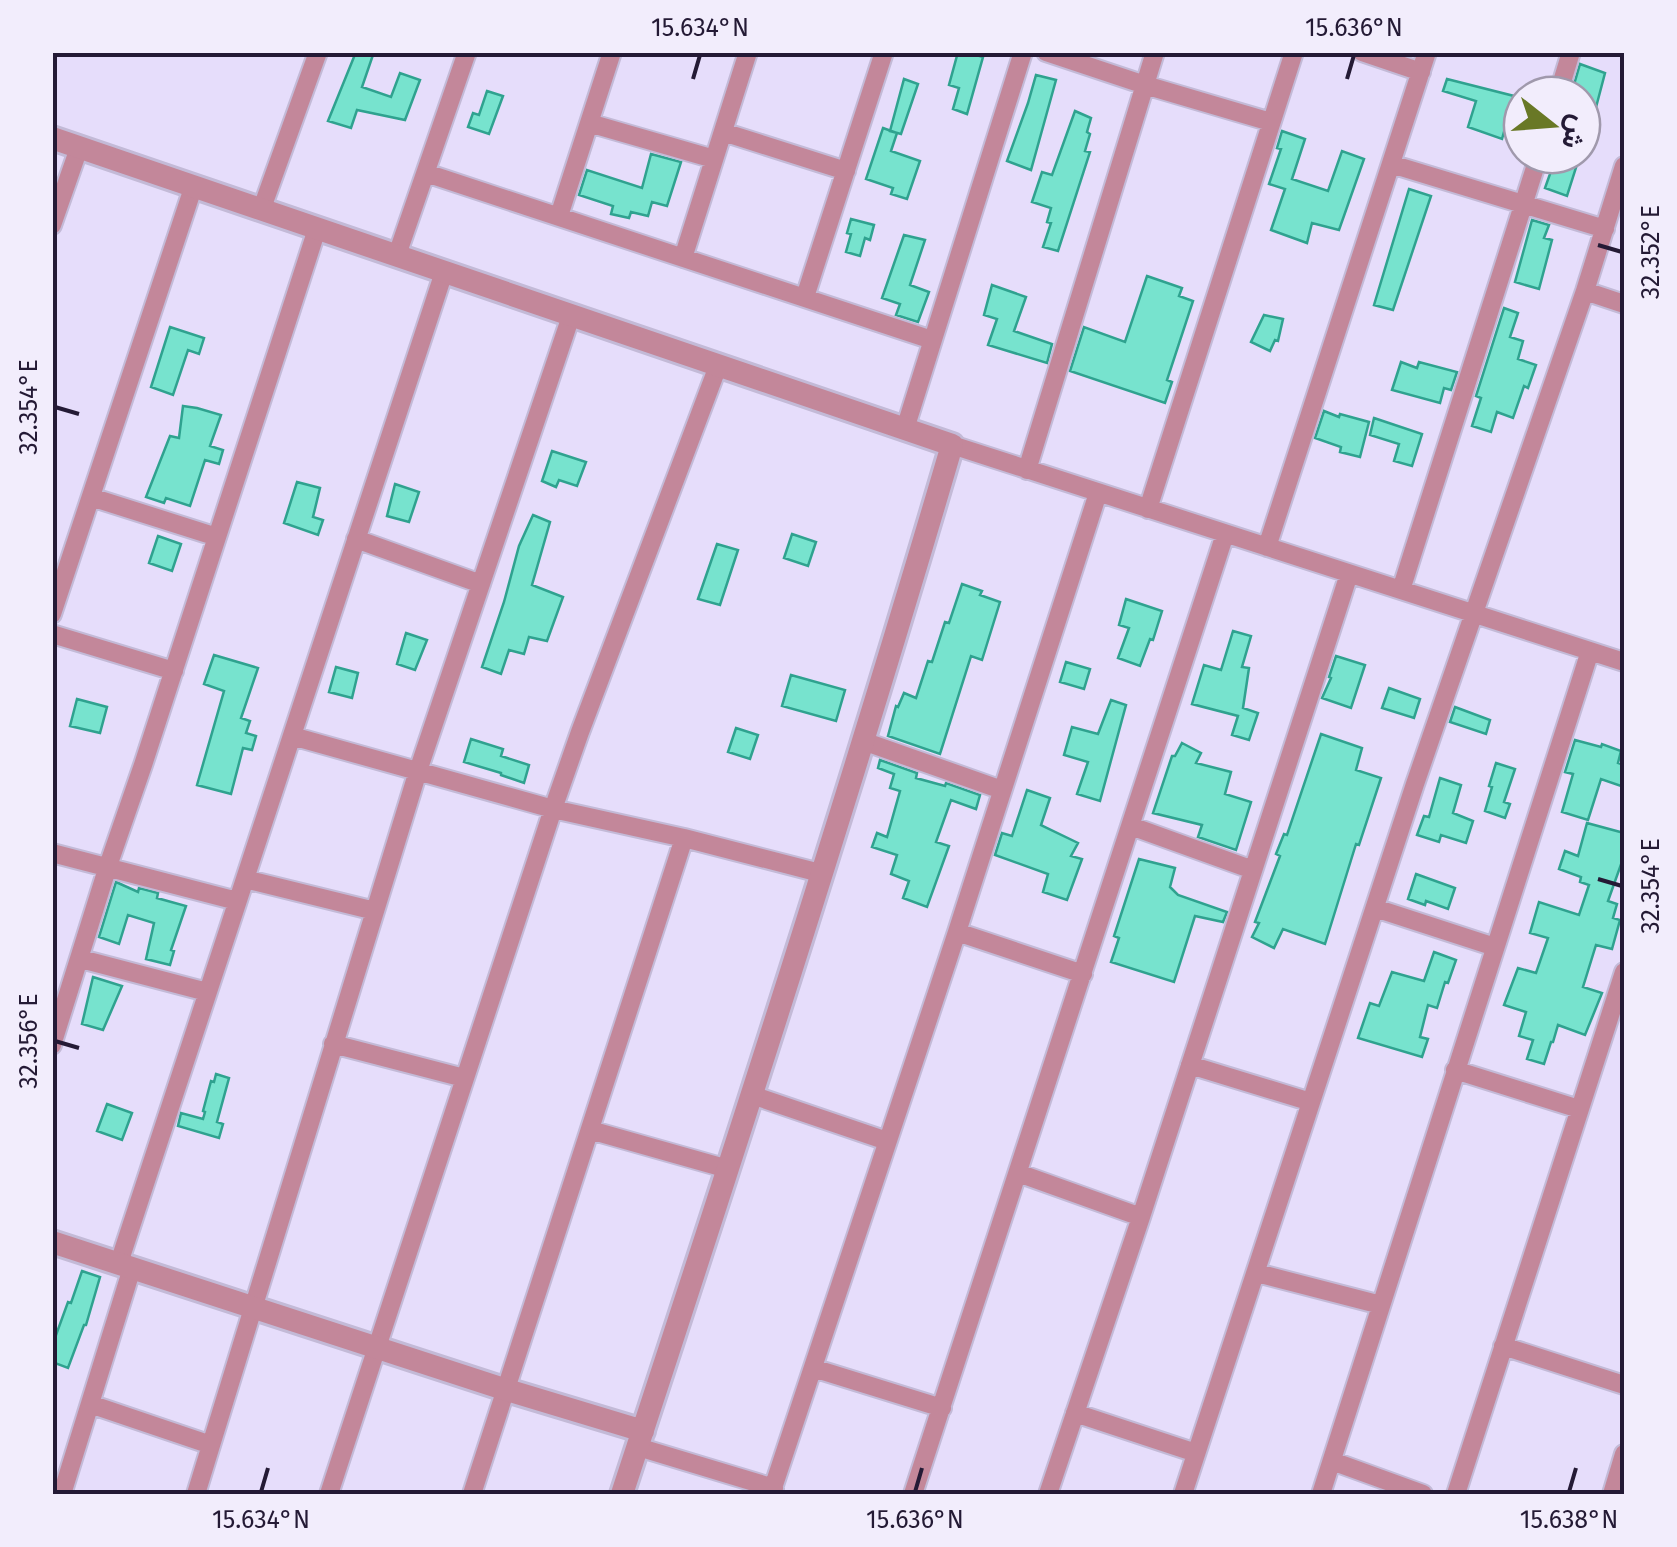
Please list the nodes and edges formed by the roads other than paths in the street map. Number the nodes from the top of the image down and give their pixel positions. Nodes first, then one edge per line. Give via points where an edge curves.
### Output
1 (318, 52) edge
2 (467, 52) edge
3 (612, 52) edge
4 (748, 52) edge
5 (884, 52) edge
6 (1023, 52) edge
7 (1046, 52) edge
8 (1155, 52) edge
9 (1294, 52) edge
10 (1362, 52) edge
11 (1427, 52) edge
12 (1421, 72) junction
13 (1145, 85) junction
14 (589, 122) junction
15 (1271, 122) junction
16 (723, 132) junction
17 (52, 138) edge
18 (79, 148) junction
19 (714, 159) junction
20 (1391, 164) junction
21 (1624, 166) edge
22 (846, 170) junction
23 (426, 173) junction
24 (1532, 175) edge
25 (194, 186) junction
26 (1523, 204) junction
27 (262, 208) junction
28 (559, 216) junction
29 (52, 225) edge
30 (317, 229) junction
31 (1605, 229) junction
32 (396, 256) junction
33 (682, 258) junction
34 (444, 272) junction
35 (1584, 291) junction
36 (805, 297) junction
37 (1624, 304) edge
38 (571, 316) junction
39 (932, 340) junction
40 (718, 366) junction
41 (905, 429) junction
42 (952, 445) junction
43 (1028, 470) junction
44 (1098, 493) junction
45 (91, 497) junction
46 (1148, 509) junction
47 (1226, 534) junction
48 (217, 537) junction
49 (356, 539) junction
50 (1266, 547) junction
51 (1349, 574) junction
52 (59, 575) edge
53 (481, 584) junction
54 (1401, 590) junction
55 (1472, 613) junction
56 (52, 614) edge
57 (52, 634) edge
58 (1590, 651) junction
59 (1624, 662) edge
60 (174, 670) junction
61 (292, 736) junction
62 (863, 741) junction
63 (418, 770) junction
64 (1002, 790) junction
65 (553, 809) junction
66 (1131, 826) junction
67 (684, 838) junction
68 (52, 853) edge
69 (108, 866) junction
70 (1253, 870) junction
71 (820, 874) junction
72 (245, 878) junction
73 (238, 901) junction
74 (1375, 908) junction
75 (375, 911) junction
76 (957, 932) junction
77 (1496, 947) junction
78 (80, 959) junction
79 (1083, 974) junction
80 (1623, 984) edge
81 (206, 992) junction
82 (332, 1044) junction
83 (52, 1045) edge
84 (1190, 1064) junction
85 (1455, 1070) junction
86 (464, 1078) junction
87 (752, 1095) junction
88 (1311, 1102) junction
89 (1579, 1109) junction
90 (590, 1130) junction
91 (887, 1142) junction
92 (728, 1168) junction
93 (1018, 1173) junction
94 (1141, 1217) junction
95 (52, 1242) edge
96 (126, 1266) junction
97 (1257, 1272) junction
98 (1381, 1304) junction
99 (253, 1307) junction
100 (377, 1346) junction
101 (1503, 1346) junction
102 (813, 1368) junction
103 (1624, 1385) edge
104 (507, 1390) junction
105 (90, 1404) junction
106 (942, 1408) junction
107 (1074, 1413) junction
108 (640, 1439) junction
109 (211, 1444) junction
110 (1196, 1453) junction
111 (1332, 1461) junction
112 (1623, 1461) edge
113 (59, 1489) edge
114 (772, 1491) edge
115 (196, 1494) edge
116 (329, 1494) edge
117 (472, 1494) edge
118 (622, 1494) edge
119 (914, 1494) edge
120 (1048, 1494) edge
121 (1183, 1494) edge
122 (1321, 1494) edge
123 (1424, 1494) edge
124 (1456, 1494) edge
125 (1612, 1494) edge

1 - 27 street
2 - 23 street
3 - 14 street
4 - 16 street
5 - 22 street
6 - 39 street
7 - 13 street
8 - 13 street
9 - 15 street
10 - 12 street
11 - 12 street
12 - 20 street
13 - 15 street
13 - 43 street
14 - 19 street
14 - 28 street
15 - 46 street
16 - 19 street
16 - 22 street
17 - 18 street
18 - 25 street
18 - 29 street
19 - 33 street
20 - 26 street
20 - 50 street
21 - 31 street
22 - 36 street
23 - 28 street
23 - 32 street
24 - 26 street
25 - 27 street
25 - 45 street
26 - 31 street
26 - 54 street
27 - 30 street
28 - 33 street
30 - 32 street
30 - 48 street
31 - 35 street
32 - 34 street
33 - 36 street
34 - 38 street
34 - 49 street
35 - 37 street
35 - 55 street
36 - 39 street
38 - 40 street
38 - 53 street
39 - 41 street
40 - 41 street
40 - 65 street
41 - 42 street
42 - 43 street
42 - 62 street
43 - 44 street
44 - 46 street
44 - 64 street
45 - 48 street
45 - 52 street
46 - 47 street
47 - 50 street
47 - 66 street
48 - 60 street
49 - 53 street
49 - 61 street
50 - 51 street
51 - 54 street
51 - 70 street
52 - 56 street
53 - 63 street
54 - 55 street
55 - 58 street
55 - 74 street
57 - 60 street
58 - 59 street
58 - 77 street
60 - 69 street
61 - 63 street
61 - 72 street
62 - 64 street
62 - 71 street
63 - 65 street
63 - 75 street
64 - 76 street
65 - 67 street
65 - 86 street
66 - 70 street
66 - 79 street
67 - 71 street
67 - 90 street
68 - 69 street
69 - 73 street
69 - 78 street
70 - 84 street
71 - 87 street
72 - 73 street
72 - 75 street
73 - 81 street
74 - 77 street
74 - 88 street
75 - 82 street
76 - 79 street
76 - 91 street
77 - 85 street
78 - 81 street
78 - 83 street
79 - 93 street
80 - 89 street
81 - 96 street
82 - 86 street
82 - 99 street
84 - 88 street
84 - 94 street
85 - 89 street
85 - 98 street
86 - 100 street
87 - 91 street
87 - 92 street
88 - 97 street
89 - 101 street
90 - 92 street
90 - 104 street
91 - 102 street
92 - 108 street
93 - 94 street
93 - 106 street
94 - 107 street
95 - 96 street
96 - 99 street
96 - 105 street
97 - 98 street
97 - 110 street
98 - 111 street
99 - 100 street
99 - 109 street
100 - 104 street
100 - 116 street
101 - 103 street
101 - 124 street
102 - 106 street
102 - 114 street
104 - 108 street
104 - 117 street
105 - 109 street
105 - 113 street
106 - 119 street
107 - 110 street
107 - 120 street
108 - 114 street
108 - 118 street
109 - 115 street
110 - 121 street
111 - 122 street
111 - 123 street
112 - 125 street

